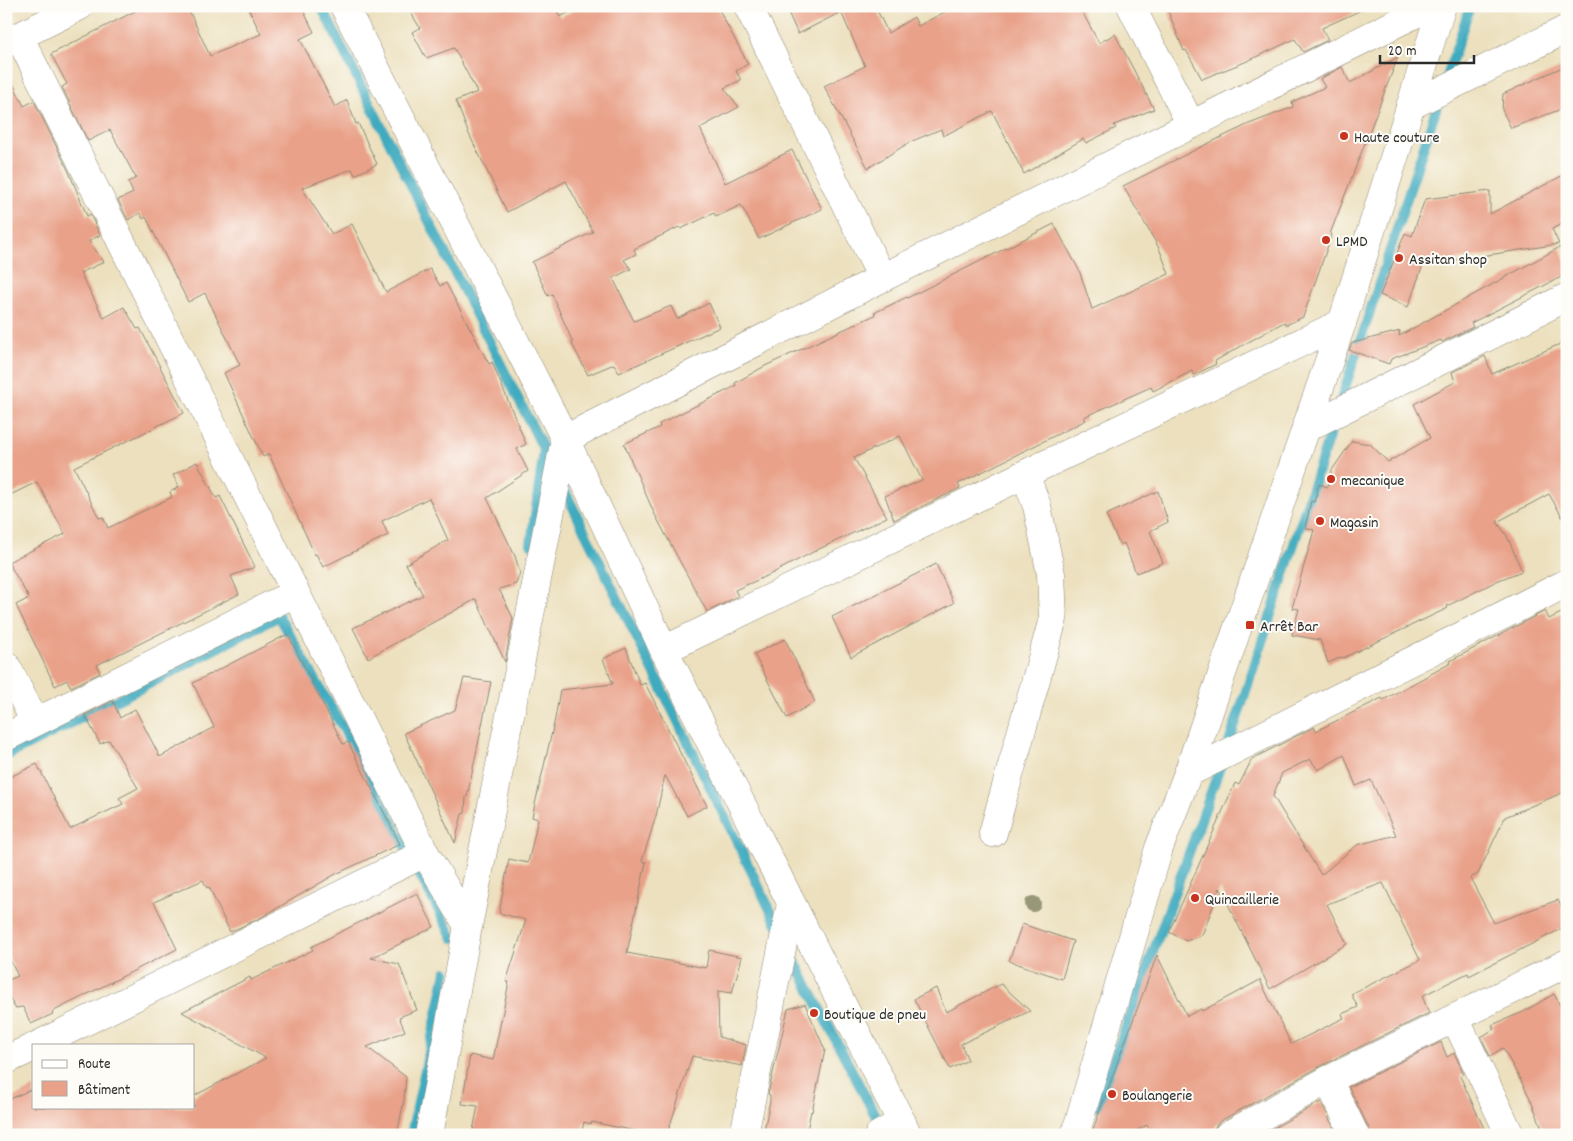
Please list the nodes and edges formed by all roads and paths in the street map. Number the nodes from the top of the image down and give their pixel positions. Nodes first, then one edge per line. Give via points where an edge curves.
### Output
1 (80, 6) edge
2 (344, 6) edge
3 (748, 6) edge
4 (1131, 6) edge
5 (1431, 6) edge
6 (1442, 6) edge
7 (1567, 29) edge
8 (13, 40) edge
9 (1410, 106) junction
10 (1191, 125) junction
11 (882, 278) junction
12 (1567, 297) edge
13 (1342, 323) junction
14 (1306, 428) junction
15 (566, 439) junction
16 (1025, 474) junction
17 (1567, 582) edge
18 (295, 593) junction
19 (664, 650) junction
20 (6, 665) edge
21 (35, 722) junction
22 (6, 736) edge
23 (1188, 773) junction
24 (993, 833) dead end
25 (424, 853) junction
26 (791, 904) junction
27 (468, 926) junction
28 (1567, 963) edge
29 (1454, 1018) junction
30 (40, 1044) edge
31 (32, 1048) edge
32 (6, 1060) edge
33 (1328, 1080) junction
34 (897, 1131) edge
35 (429, 1135) edge
36 (744, 1135) edge
37 (1075, 1135) edge
38 (1228, 1135) edge
39 (1354, 1135) edge
40 (1510, 1135) edge

1 - 8 street
2 - 15 street
3 - 11 street
4 - 10 street
5 - 10 street
6 - 9 street
7 - 9 street
8 - 18 street
9 - 13 street
10 - 11 street
11 - 15 street
12 - 14 street
13 - 14 street
13 - 16 street
14 - 23 street
15 - 19 street
15 - 27 street
16 - 19 street
16 - 24 street via 1036,506 1051,574 1053,619
17 - 23 street
18 - 21 street
18 - 25 street
19 - 26 street
20 - 21 street
21 - 22 street
23 - 37 street via 1159,848
25 - 27 street
25 - 30 street
26 - 34 street
26 - 36 street
27 - 35 street
28 - 29 street
29 - 33 street
29 - 40 street
31 - 32 street
33 - 38 street
33 - 39 street

